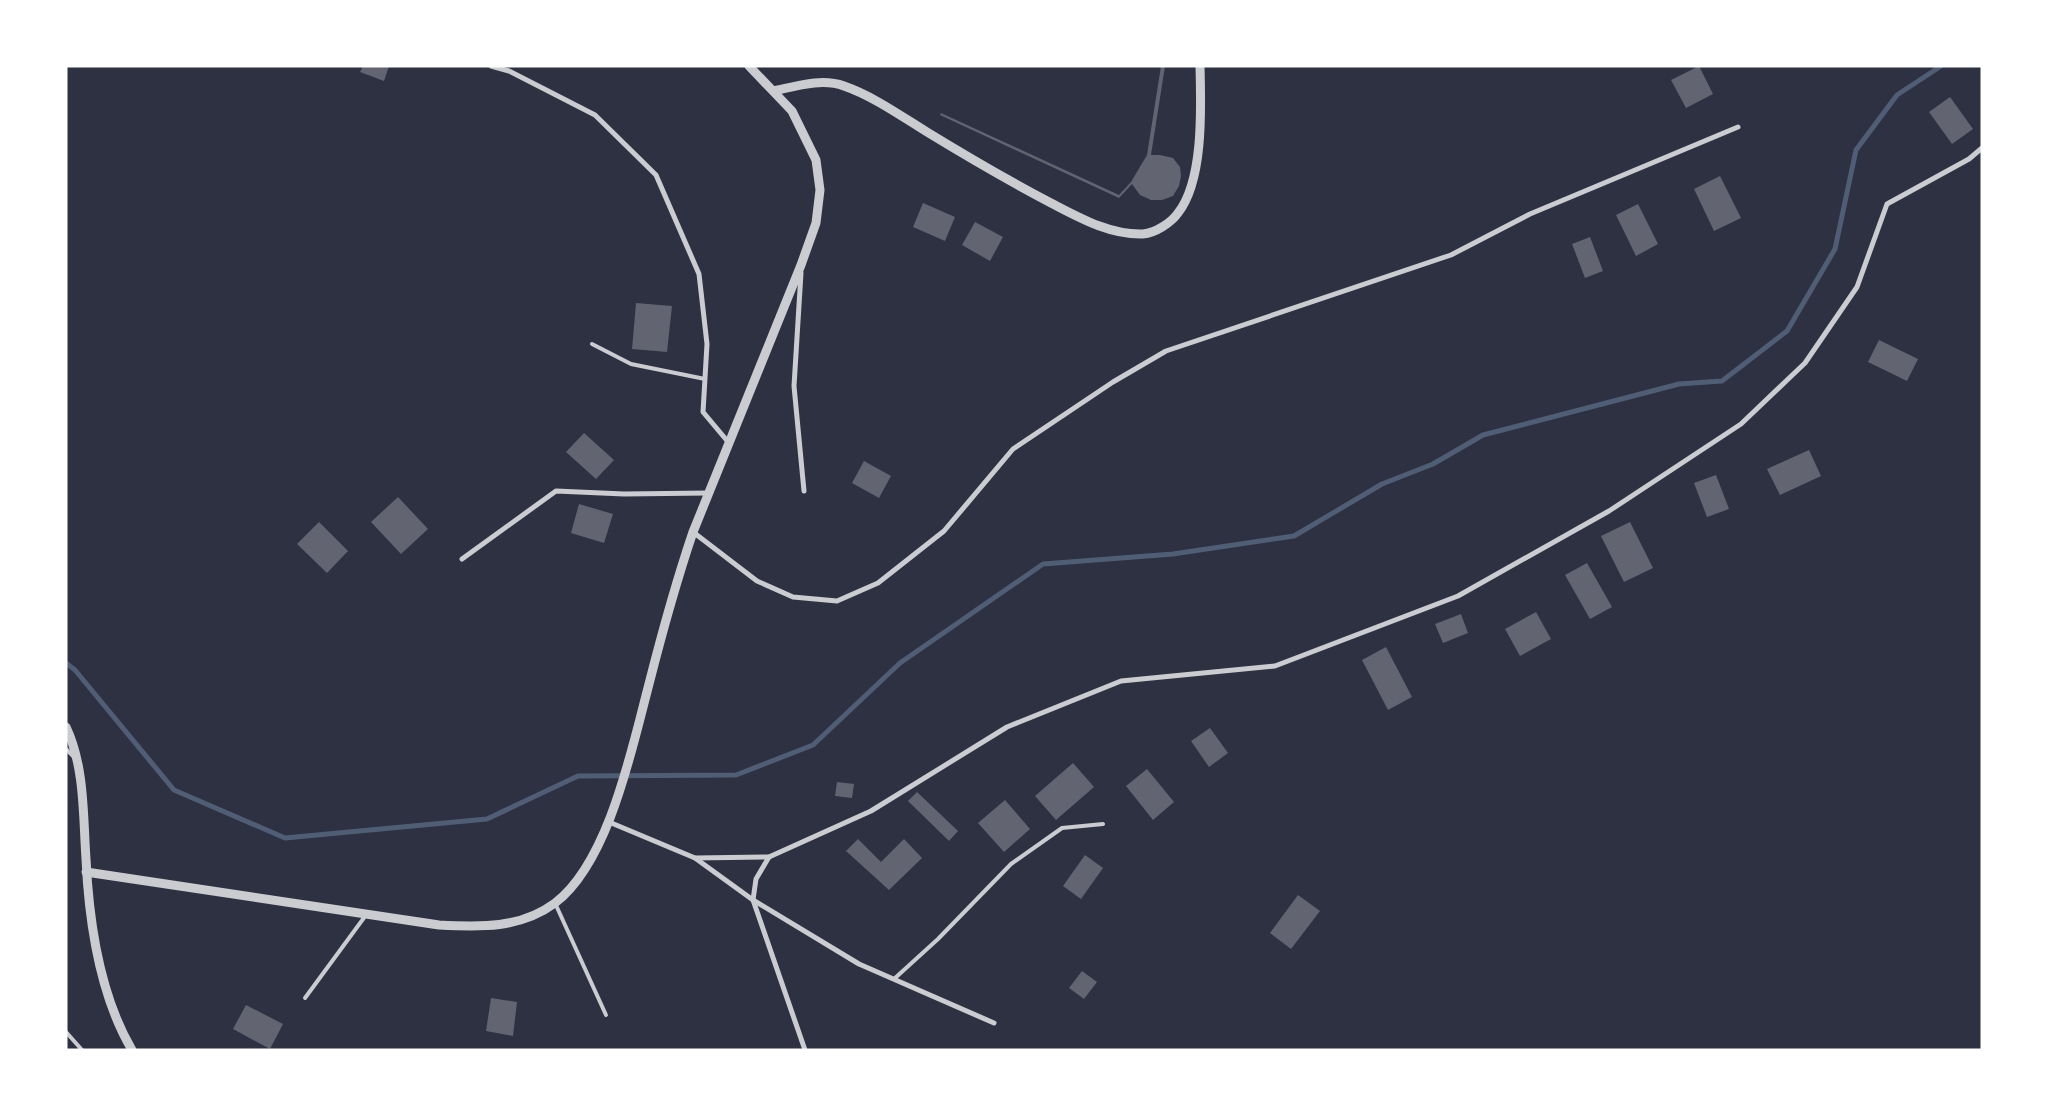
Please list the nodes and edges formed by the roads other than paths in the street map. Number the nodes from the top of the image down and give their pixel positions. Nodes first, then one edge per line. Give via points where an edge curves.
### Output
1 (491, 66) edge
2 (749, 66) edge
3 (1200, 66) edge
4 (774, 91) junction
5 (1738, 127) dead end
6 (1982, 148) edge
7 (801, 265) junction
8 (592, 344) dead end
9 (705, 379) junction
10 (728, 443) junction
11 (804, 491) dead end
12 (708, 493) junction
13 (692, 532) junction
14 (462, 559) dead end
15 (66, 727) edge
16 (66, 749) edge
17 (77, 759) junction
18 (608, 822) junction
19 (1103, 824) dead end
20 (769, 857) junction
21 (695, 858) junction
22 (86, 872) junction
23 (753, 900) junction
24 (555, 903) junction
25 (367, 913) junction
26 (894, 979) junction
27 (305, 998) dead end
28 (606, 1015) dead end
29 (994, 1023) dead end
30 (66, 1032) edge
31 (82, 1050) edge
32 (132, 1050) edge
33 (805, 1050) edge

1 - 9 street via 509,71 594,115 656,174 699,274 707,344
2 - 4 street
3 - 4 street via 1202,118 1189,195 1178,214 1163,227 1145,234 1118,232 1088,222 997,174 844,85 817,82
4 - 7 street via 792,110 816,160 820,190 816,224
5 - 13 street via 1530,214 1451,256 1166,352 1113,382 1013,450 944,531 878,583 836,601 793,596 757,581
6 - 20 street via 1969,159 1887,204 1857,287 1805,364 1741,424 1609,510 1458,596 1275,666 1121,681 1007,727 871,811
7 - 10 street
7 - 11 street via 794,386
8 - 9 lane via 631,364
9 - 10 street via 703,412
10 - 12 street
12 - 13 street
12 - 14 street via 556,491
13 - 18 street via 620,792
15 - 17 street
16 - 17 lane
17 - 22 street
18 - 21 street
18 - 24 street via 577,881
19 - 26 lane via 1062,828 1012,864
20 - 21 street
20 - 23 street via 756,879
21 - 23 street
22 - 25 street
22 - 32 street via 97,949 120,1030
23 - 26 street via 859,964
23 - 33 street
24 - 25 street via 520,921 486,927 439,925
24 - 28 lane
25 - 27 lane
26 - 29 street
30 - 31 lane

